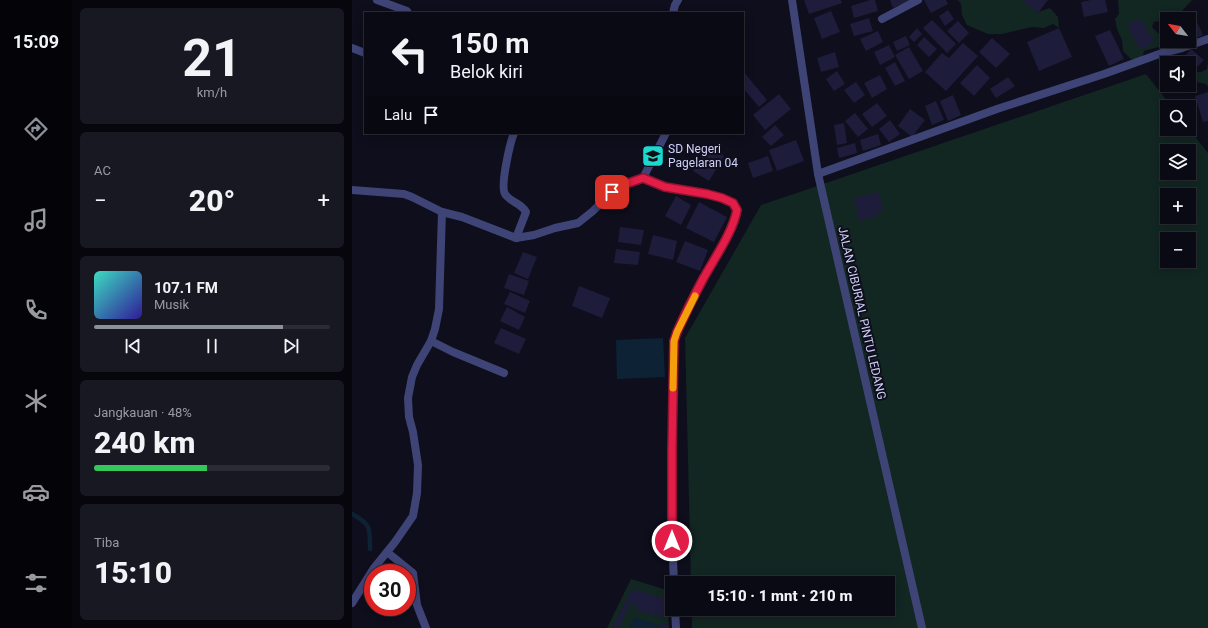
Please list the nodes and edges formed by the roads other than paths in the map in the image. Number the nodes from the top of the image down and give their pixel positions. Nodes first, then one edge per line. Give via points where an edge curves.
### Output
1 (377, 0) edge
2 (678, 0) edge
3 (792, 0) edge
4 (918, 0) edge
5 (408, 12) edge
6 (673, 12) edge
7 (882, 19) dead end
8 (1208, 38) edge
9 (352, 48) edge
10 (364, 53) edge
11 (514, 134) edge
12 (665, 134) edge
13 (818, 174) junction
14 (643, 178) junction
15 (352, 190) edge
16 (442, 212) junction
17 (516, 238) junction
18 (431, 341) junction
19 (504, 373) dead end
20 (387, 552) junction
21 (673, 576) edge
22 (352, 603) edge
23 (675, 616) edge
24 (426, 628) edge
25 (676, 628) edge
26 (922, 628) edge

1 - 5 street
2 - 6 street
3 - 13 street, JALAN CIBURIAL PINTU LEDANG
4 - 7 street
8 - 13 street via 997,109
9 - 10 street
11 - 17 street via 503,188 504,194 526,212
12 - 14 street
13 - 26 street, JALAN CIBURIAL PINTU LEDANG
14 - 17 street via 612,192 578,223
14 - 21 street via 665,187 722,198 733,203 737,210 674,341
15 - 16 street via 404,194
16 - 17 street
16 - 18 street via 439,309
18 - 19 street
18 - 20 street via 416,366 408,398 418,465 413,516
20 - 22 street
20 - 24 street via 413,573 416,605
23 - 25 street

